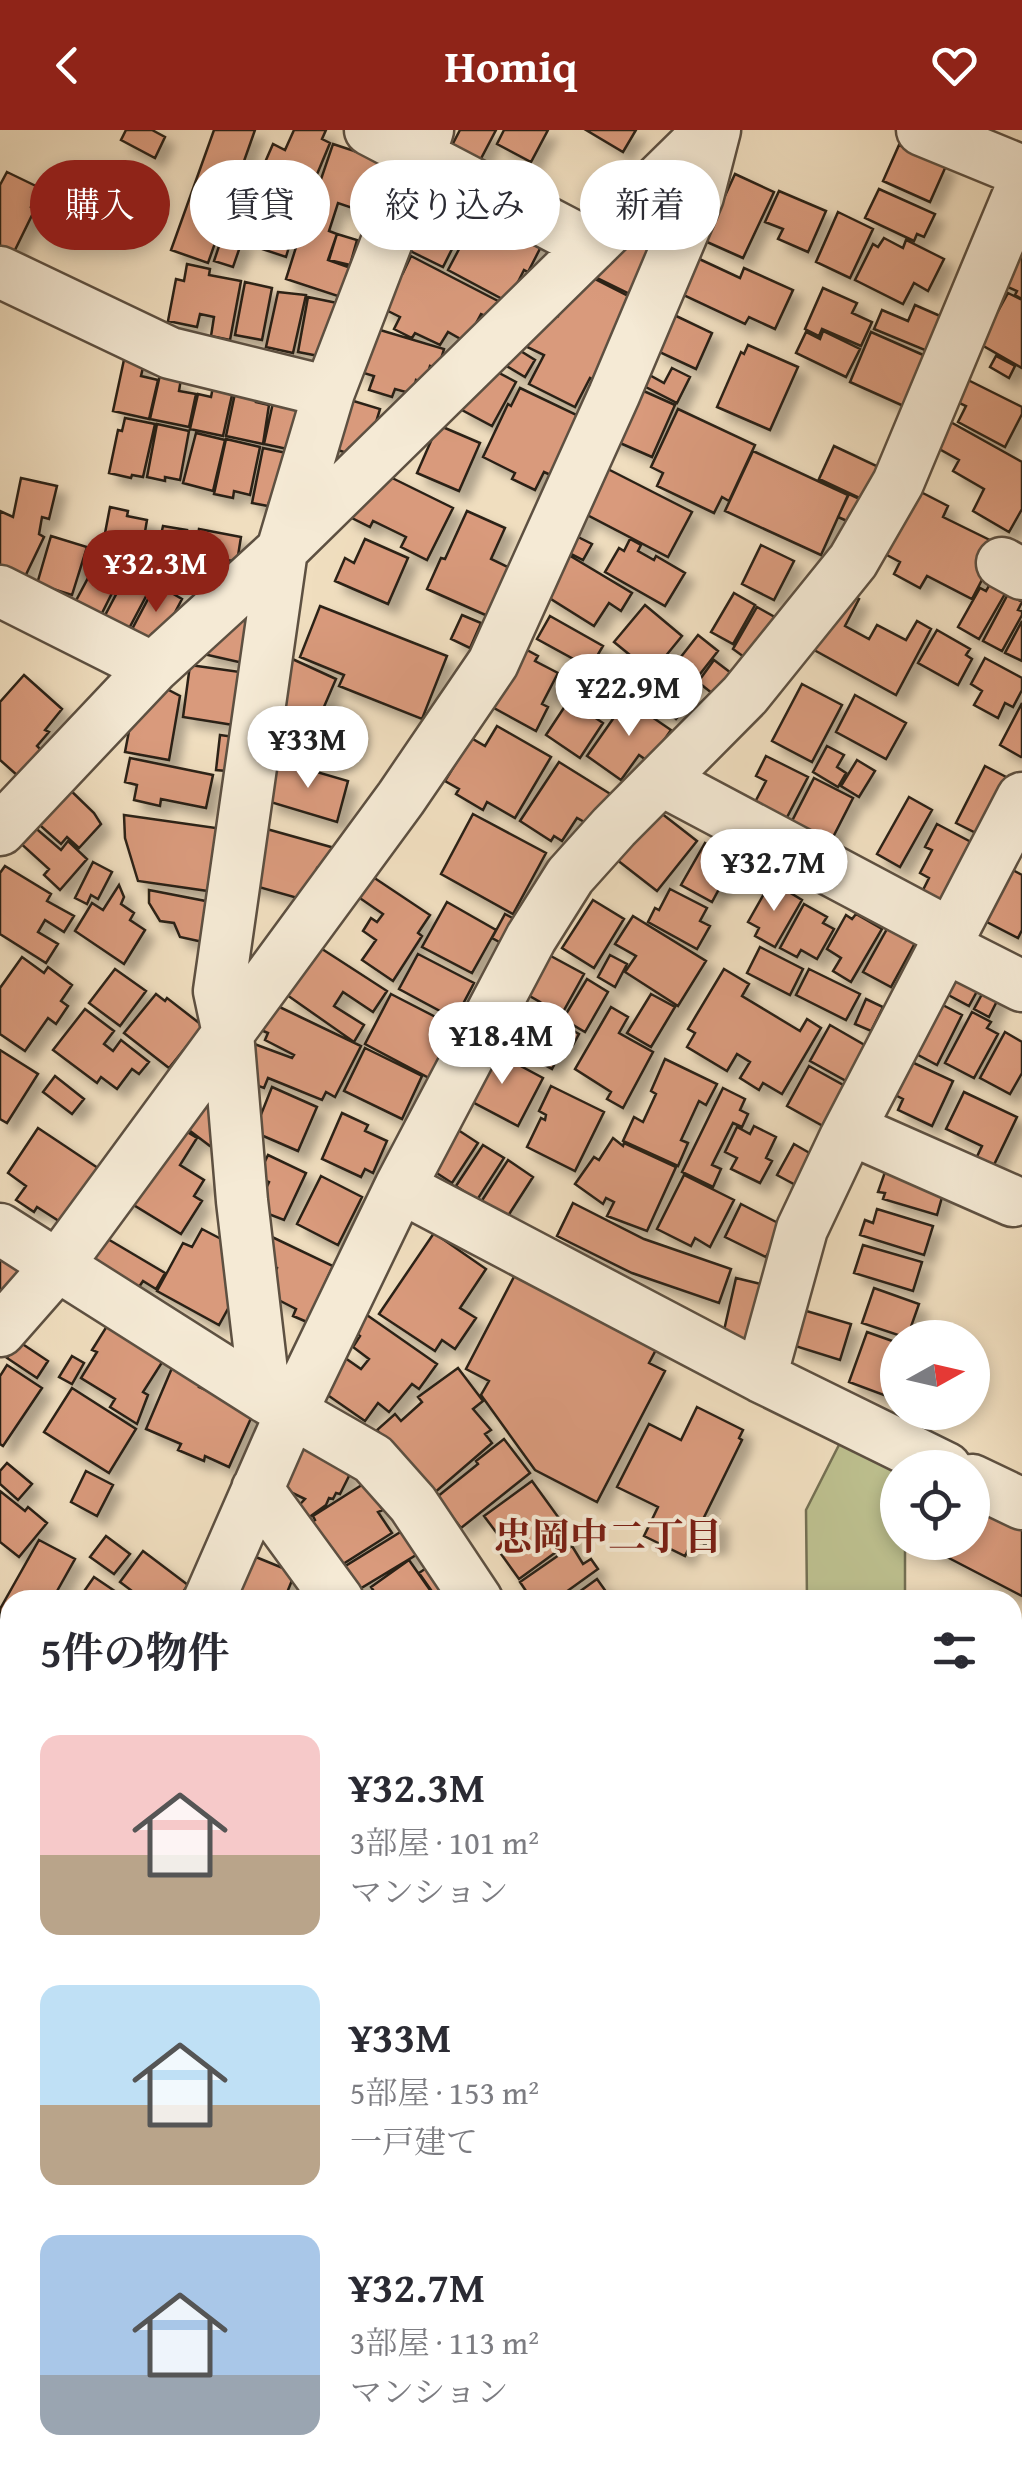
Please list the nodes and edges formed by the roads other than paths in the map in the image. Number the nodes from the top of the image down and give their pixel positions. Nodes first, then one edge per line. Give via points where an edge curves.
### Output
1 (370, 130) edge
2 (712, 130) edge
3 (922, 130) edge
4 (424, 143) edge
5 (681, 160) edge
6 (1022, 171) edge
7 (1022, 186) edge
8 (580, 239) edge
9 (588, 250) edge
10 (0, 272) edge
11 (329, 392) junction
12 (282, 550) junction
13 (0, 591) edge
14 (153, 668) junction
15 (661, 780) junction
16 (1022, 798) edge
17 (0, 830) edge
18 (948, 941) junction
19 (1022, 986) edge
20 (228, 1033) junction
21 (850, 1129) junction
22 (400, 1187) junction
23 (1012, 1202) dead end
24 (0, 1229) edge
25 (58, 1265) junction
26 (0, 1331) edge
27 (761, 1377) junction
28 (278, 1405) junction
29 (909, 1450) edge
30 (257, 1489) junction
31 (990, 1489) edge
32 (1022, 1504) edge
33 (212, 1590) edge
34 (331, 1590) edge
35 (471, 1590) edge

1 - 4 street
2 - 5 street
2 - 20 street via 698,196 493,663
3 - 6 street
4 - 8 street
4 - 11 street
7 - 15 street via 898,483 853,561 746,694
9 - 12 street
10 - 11 street via 170,354
11 - 12 street
12 - 14 street
12 - 20 street via 219,991
13 - 14 street
14 - 17 street
15 - 18 street
15 - 22 street via 570,876
16 - 18 street
18 - 19 street
18 - 21 street
20 - 25 street
20 - 28 street via 242,1201
21 - 23 street
21 - 27 street via 802,1229
22 - 27 street
22 - 28 street
24 - 25 street
25 - 26 street
25 - 28 street
27 - 29 street
28 - 30 street
28 - 35 street via 373,1459 413,1504
30 - 33 street
30 - 34 street
31 - 32 street

